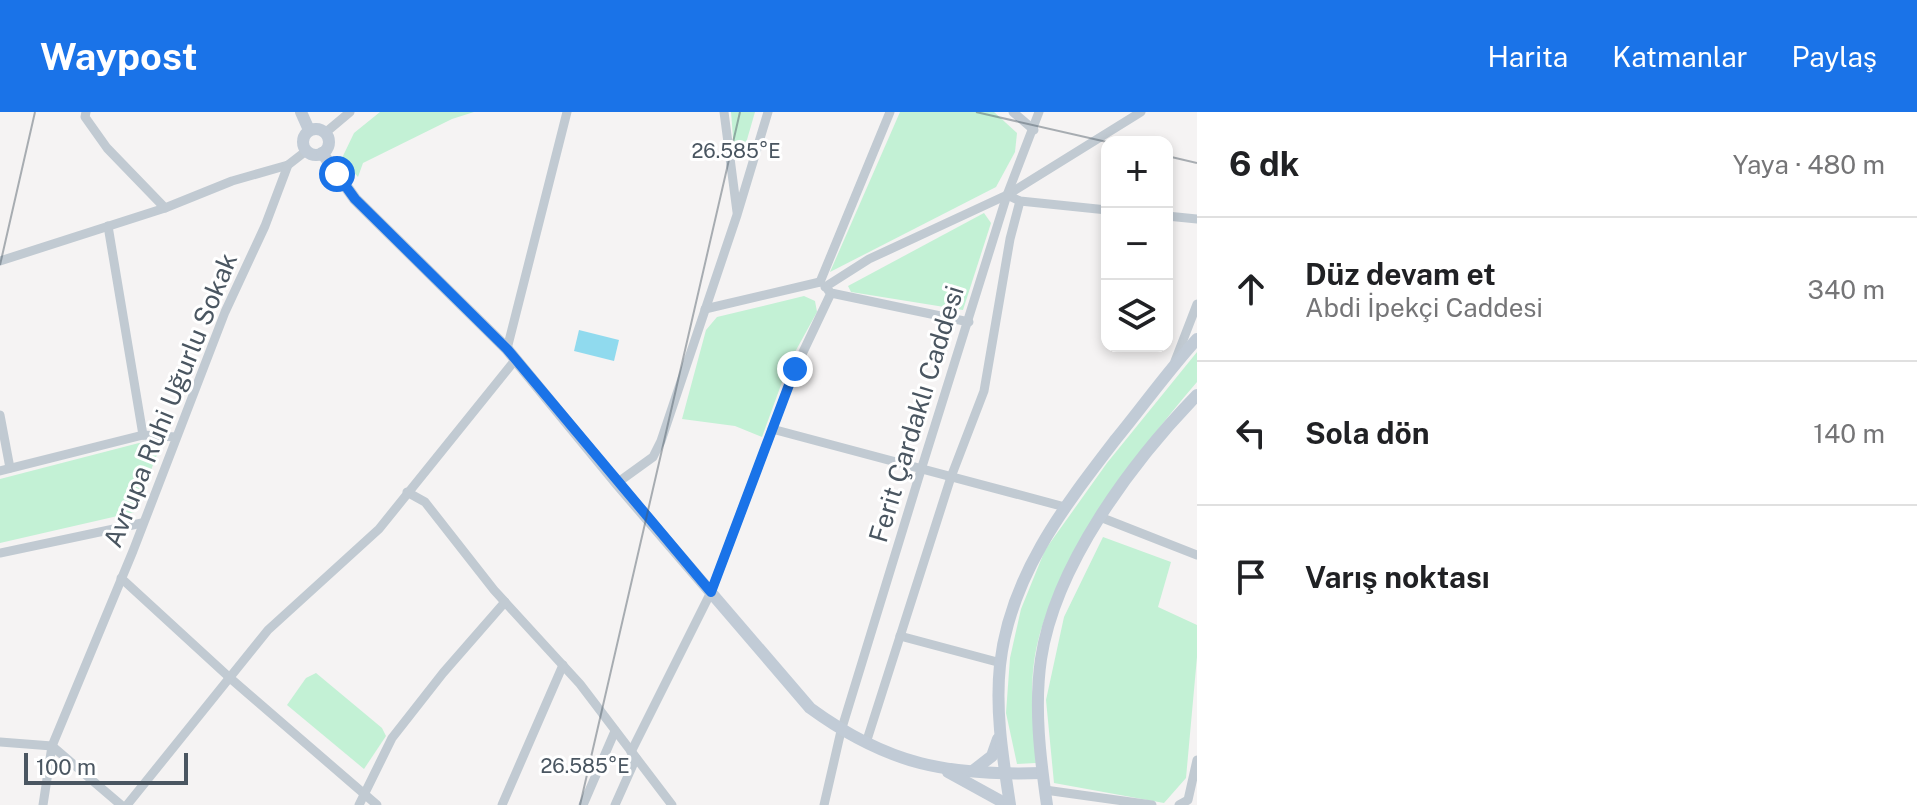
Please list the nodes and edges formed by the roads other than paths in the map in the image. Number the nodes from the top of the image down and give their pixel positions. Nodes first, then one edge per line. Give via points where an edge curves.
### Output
1 (86, 112) edge
2 (301, 112) edge
3 (350, 112) edge
4 (567, 112) edge
5 (724, 112) edge
6 (768, 112) edge
7 (890, 112) edge
8 (1013, 112) edge
9 (1039, 112) edge
10 (1141, 112) edge
11 (309, 130) junction
12 (1034, 130) junction
13 (325, 133) junction
14 (306, 151) junction
15 (322, 153) junction
16 (288, 165) junction
17 (1007, 195) junction
18 (1020, 201) junction
19 (165, 208) junction
20 (1101, 209) edge
21 (737, 215) junction
22 (1173, 217) edge
23 (1197, 219) edge
24 (108, 226) junction
25 (0, 261) edge
26 (825, 287) junction
27 (1197, 304) edge
28 (705, 309) junction
29 (969, 322) junction
30 (1197, 339) edge
31 (512, 354) junction
32 (1173, 367) junction
33 (1197, 395) edge
34 (0, 415) edge
35 (772, 429) junction
36 (143, 435) junction
37 (176, 437) junction
38 (5, 470) edge
39 (921, 470) junction
40 (951, 477) junction
41 (617, 483) junction
42 (407, 492) junction
43 (1065, 507) junction
44 (1100, 517) junction
45 (142, 523) junction
46 (0, 553) edge
47 (1197, 555) edge
48 (121, 578) junction
49 (711, 592) junction
50 (505, 602) junction
51 (900, 636) junction
52 (1001, 663) junction
53 (563, 665) junction
54 (230, 678) junction
55 (1000, 728) junction
56 (615, 731) junction
57 (841, 731) junction
58 (0, 742) edge
59 (866, 743) junction
60 (52, 746) junction
61 (633, 755) junction
62 (1197, 760) edge
63 (945, 771) junction
64 (972, 771) junction
65 (1042, 773) junction
66 (1005, 774) junction
67 (1045, 790) junction
68 (364, 793) junction
69 (982, 793) junction
70 (43, 805) edge
71 (124, 805) edge
72 (359, 805) edge
73 (377, 805) edge
74 (502, 805) edge
75 (583, 805) edge
76 (615, 805) edge
77 (672, 805) edge
78 (824, 805) edge
79 (991, 805) edge
80 (1009, 805) edge
81 (1047, 805) edge
82 (1152, 805) edge
83 (1179, 805) edge

1 - 19 street via 107,148
2 - 11 main road
3 - 13 street
4 - 31 street
5 - 21 street
6 - 21 street
7 - 26 street
8 - 12 street
9 - 12 street, Ferit Çardaklı Caddesi
10 - 17 street
11 - 13 main road
11 - 14 main road via 303,138
12 - 17 street, Ferit Çardaklı Caddesi
13 - 15 main road via 329,144
14 - 15 main road
14 - 16 street
15 - 31 main road via 355,199
16 - 19 street
16 - 37 street, Avrupa Ruhi Uğurlu Sokak
17 - 18 street
17 - 26 street via 869,259
17 - 29 street, Ferit Çardaklı Caddesi
18 - 20 street
18 - 40 street via 984,391
19 - 24 street
21 - 28 street
22 - 23 street
24 - 25 street
24 - 36 street
26 - 28 street
26 - 29 street
26 - 35 street
27 - 32 street
28 - 41 street via 653,457
29 - 39 street, Ferit Çardaklı Caddesi
30 - 32 main road
31 - 41 main road
31 - 42 street
32 - 43 main road
33 - 44 main road
34 - 38 street
35 - 39 street
35 - 49 street
36 - 37 street
36 - 38 street
37 - 45 street, Avrupa Ruhi Uğurlu Sokak
39 - 40 street
39 - 57 street, Ferit Çardaklı Caddesi
40 - 43 street
40 - 51 street
41 - 49 main road
42 - 50 street via 425,502
42 - 54 street via 379,529 268,630
43 - 52 main road via 1024,576
44 - 47 street
44 - 65 main road via 1071,571 1046,637 1038,696
45 - 46 street
45 - 48 street, Avrupa Ruhi Uğurlu Sokak
48 - 54 street, Avrupa Ruhi Uğurlu Sokak
48 - 60 street
49 - 57 main road via 810,708
49 - 61 street
50 - 53 street
50 - 68 street via 392,738
51 - 52 street
51 - 59 street
52 - 55 main road
53 - 56 street
53 - 74 street
54 - 68 street, Avrupa Ruhi Uğurlu Sokak
54 - 71 street
55 - 64 main road via 992,756
55 - 66 main road
56 - 61 street
56 - 75 street
57 - 59 main road
57 - 78 street, Ferit Çardaklı Caddesi
58 - 60 street
59 - 63 main road
60 - 70 street
60 - 71 street
61 - 76 street
61 - 77 street
62 - 83 street via 1188,800
63 - 64 main road
63 - 69 main road
64 - 66 main road
65 - 66 main road
65 - 67 main road
66 - 80 main road
67 - 81 main road
67 - 82 street
68 - 72 street
68 - 73 street, Avrupa Ruhi Uğurlu Sokak
69 - 79 main road
69 - 80 main road

